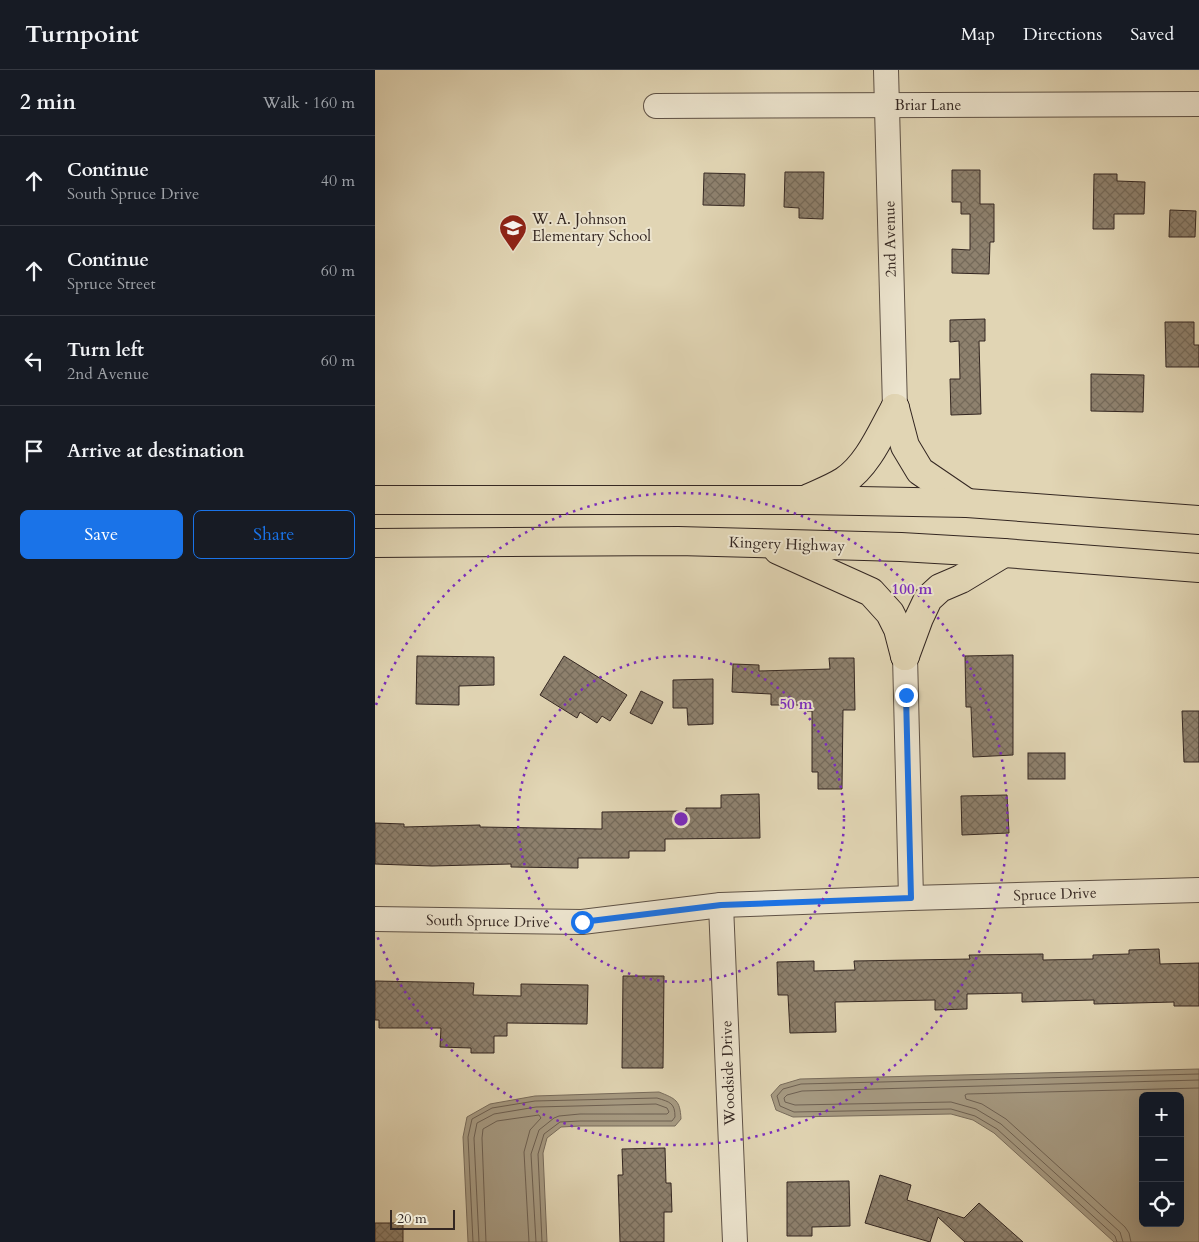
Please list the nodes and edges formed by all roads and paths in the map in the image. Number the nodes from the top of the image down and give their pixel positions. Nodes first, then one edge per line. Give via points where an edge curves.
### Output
1 (886, 70) edge
2 (1199, 104) edge
3 (887, 105) junction
4 (656, 106) dead end
5 (895, 408) junction
6 (375, 500) edge
7 (805, 500) junction
8 (967, 503) junction
9 (1199, 520) edge
10 (375, 543) edge
11 (764, 544) junction
12 (1004, 553) junction
13 (1199, 568) edge
14 (905, 656) junction
15 (1199, 890) edge
16 (911, 898) junction
17 (721, 905) junction
18 (375, 919) edge
19 (735, 1242) edge

1 - 3 street, 2nd Avenue
2 - 3 street, Briar Lane
3 - 4 street, Briar Lane
3 - 5 street, 2nd Avenue
5 - 7 highway via 860,466 844,481
5 - 8 highway via 905,446 920,471
6 - 7 highway
7 - 8 highway
8 - 9 highway
10 - 11 highway, Kingery Highway via 678,541
11 - 12 highway, Kingery Highway
11 - 14 highway via 871,592 890,613
12 - 13 highway, Kingery Highway
12 - 14 highway via 961,579 939,588 928,599
14 - 16 street
15 - 16 street, Spruce Drive
16 - 17 street, Spruce Drive
17 - 18 street, South Spruce Drive via 582,922
17 - 19 street, Woodside Drive

